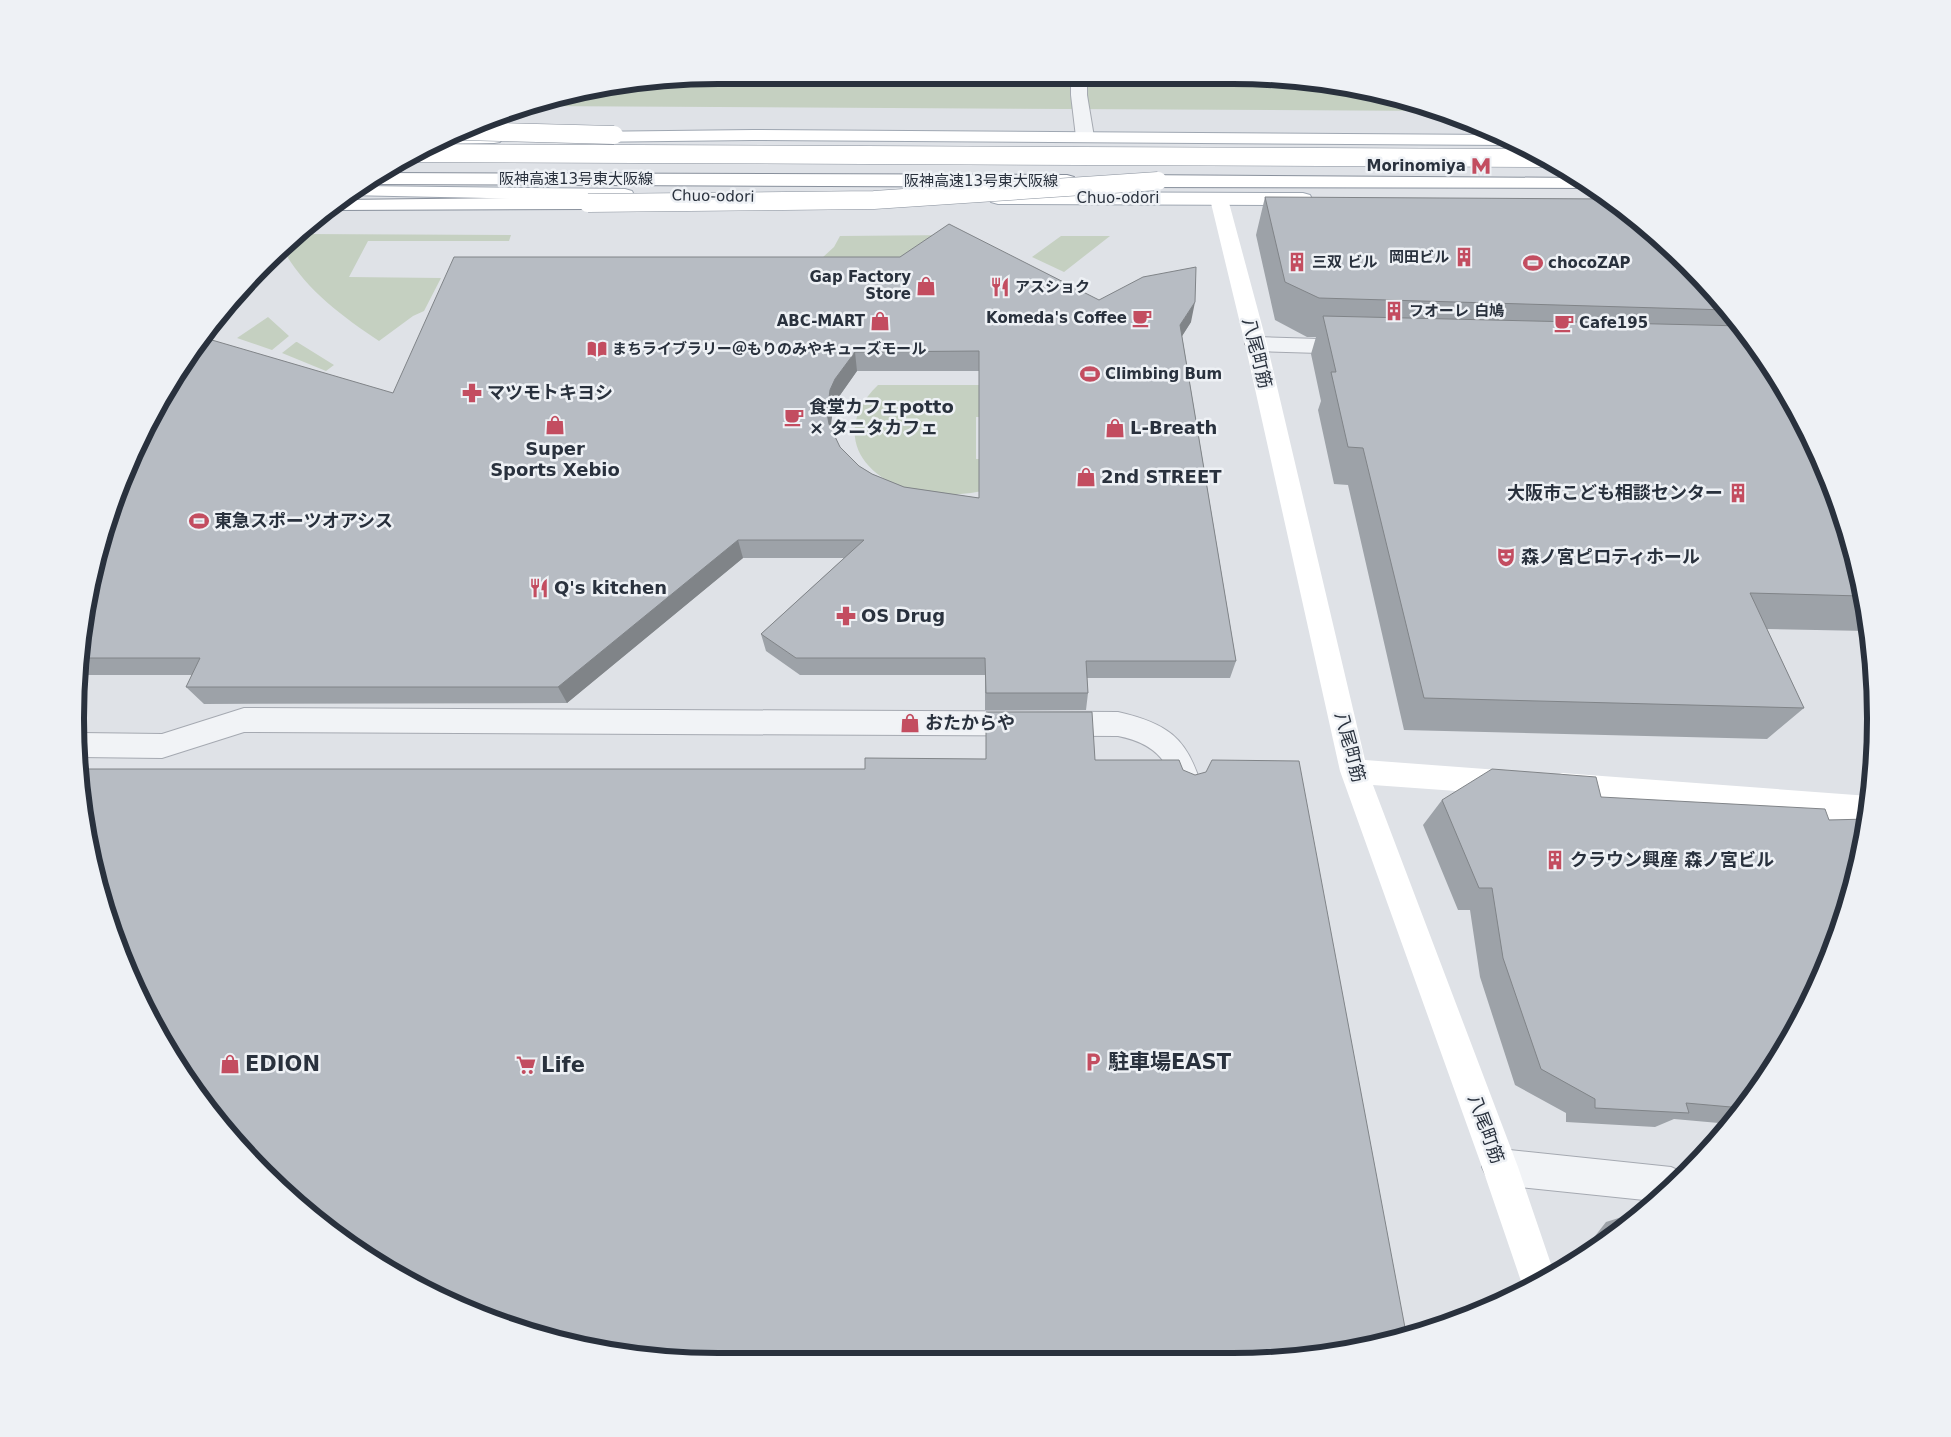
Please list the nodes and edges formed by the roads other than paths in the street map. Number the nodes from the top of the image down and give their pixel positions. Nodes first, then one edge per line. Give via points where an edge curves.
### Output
1 (1079, 84) edge
2 (477, 131) edge
3 (1085, 137) junction
4 (461, 139) edge
5 (1493, 140) edge
6 (431, 153) edge
7 (1156, 155) junction
8 (1529, 158) edge
9 (387, 178) edge
10 (1158, 181) junction
11 (364, 192) edge
12 (1588, 193) edge
13 (1588, 193) edge
14 (1219, 199) junction
15 (345, 206) edge
16 (1256, 344) junction
17 (1375, 347) edge
18 (85, 745) edge
19 (1354, 771) junction
20 (1187, 785) edge
21 (1861, 808) edge
22 (1500, 1167) junction
23 (1663, 1184) edge
24 (1537, 1275) edge

1 - 3 street
2 - 7 main road, bridge via 1017,146
3 - 4 main road via 753,135
3 - 5 main road
6 - 7 main road, 阪神高速13号東大阪線, bridge
7 - 8 main road, 阪神高速13号東大阪線, bridge
9 - 10 main road, 阪神高速13号東大阪線, bridge
10 - 12 main road, 阪神高速13号東大阪線
10 - 15 main road, bridge via 874,200
11 - 14 main road, Chuo-odori
13 - 14 main road, Chuo-odori
14 - 16 main road, 八尾町筋
16 - 17 street
16 - 19 main road, 八尾町筋
18 - 20 street via 162,746 244,720 1118,724 1157,736 1183,766
19 - 21 main road
19 - 22 main road, 八尾町筋
22 - 23 street
22 - 24 main road, 八尾町筋

